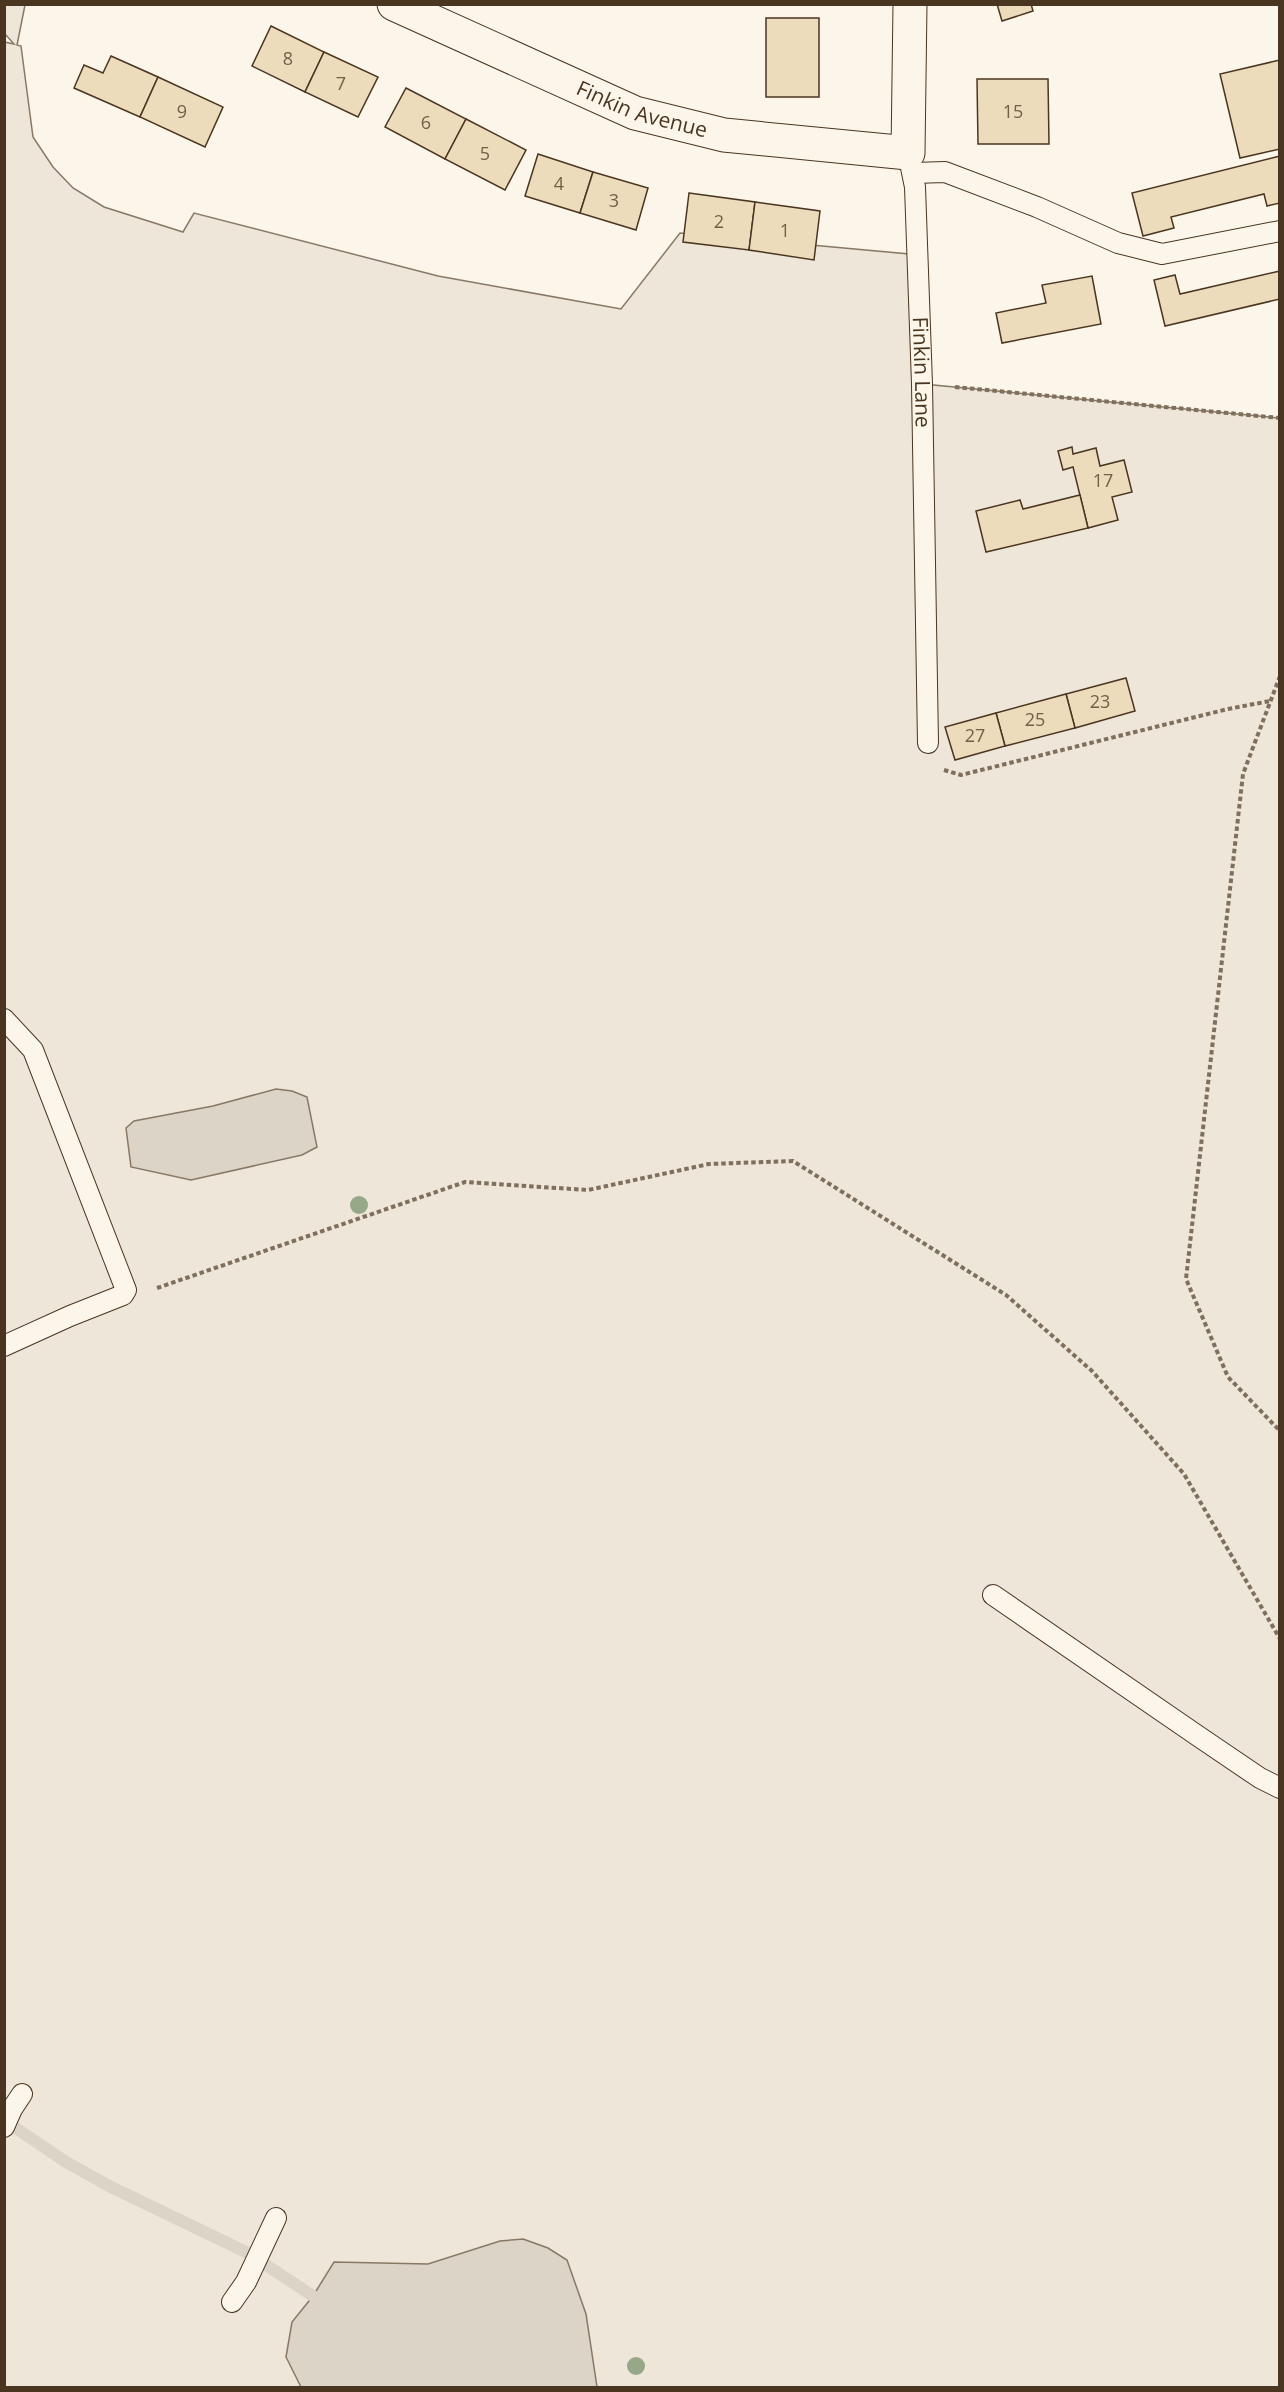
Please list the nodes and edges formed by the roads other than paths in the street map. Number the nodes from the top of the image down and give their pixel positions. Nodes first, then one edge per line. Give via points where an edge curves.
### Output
1 (394, 4) edge
2 (910, 4) edge
3 (910, 163) junction
4 (1280, 231) edge
5 (928, 743) road end
6 (4, 1019) edge
7 (4, 1346) edge
8 (993, 1595) dead end
9 (1280, 1788) edge
10 (273, 2226) dead end
11 (232, 2302) dead end

1 - 3 street, Finkin Avenue via 635,113 724,135
2 - 3 street, Finkin Lane
3 - 4 lane via 1037,207 1118,243 1162,254
3 - 5 lane, Finkin Lane via 922,384
6 - 7 lane via 33,1050 126,1290 123,1295
8 - 9 lane via 1206,1742
10 - 11 lane

